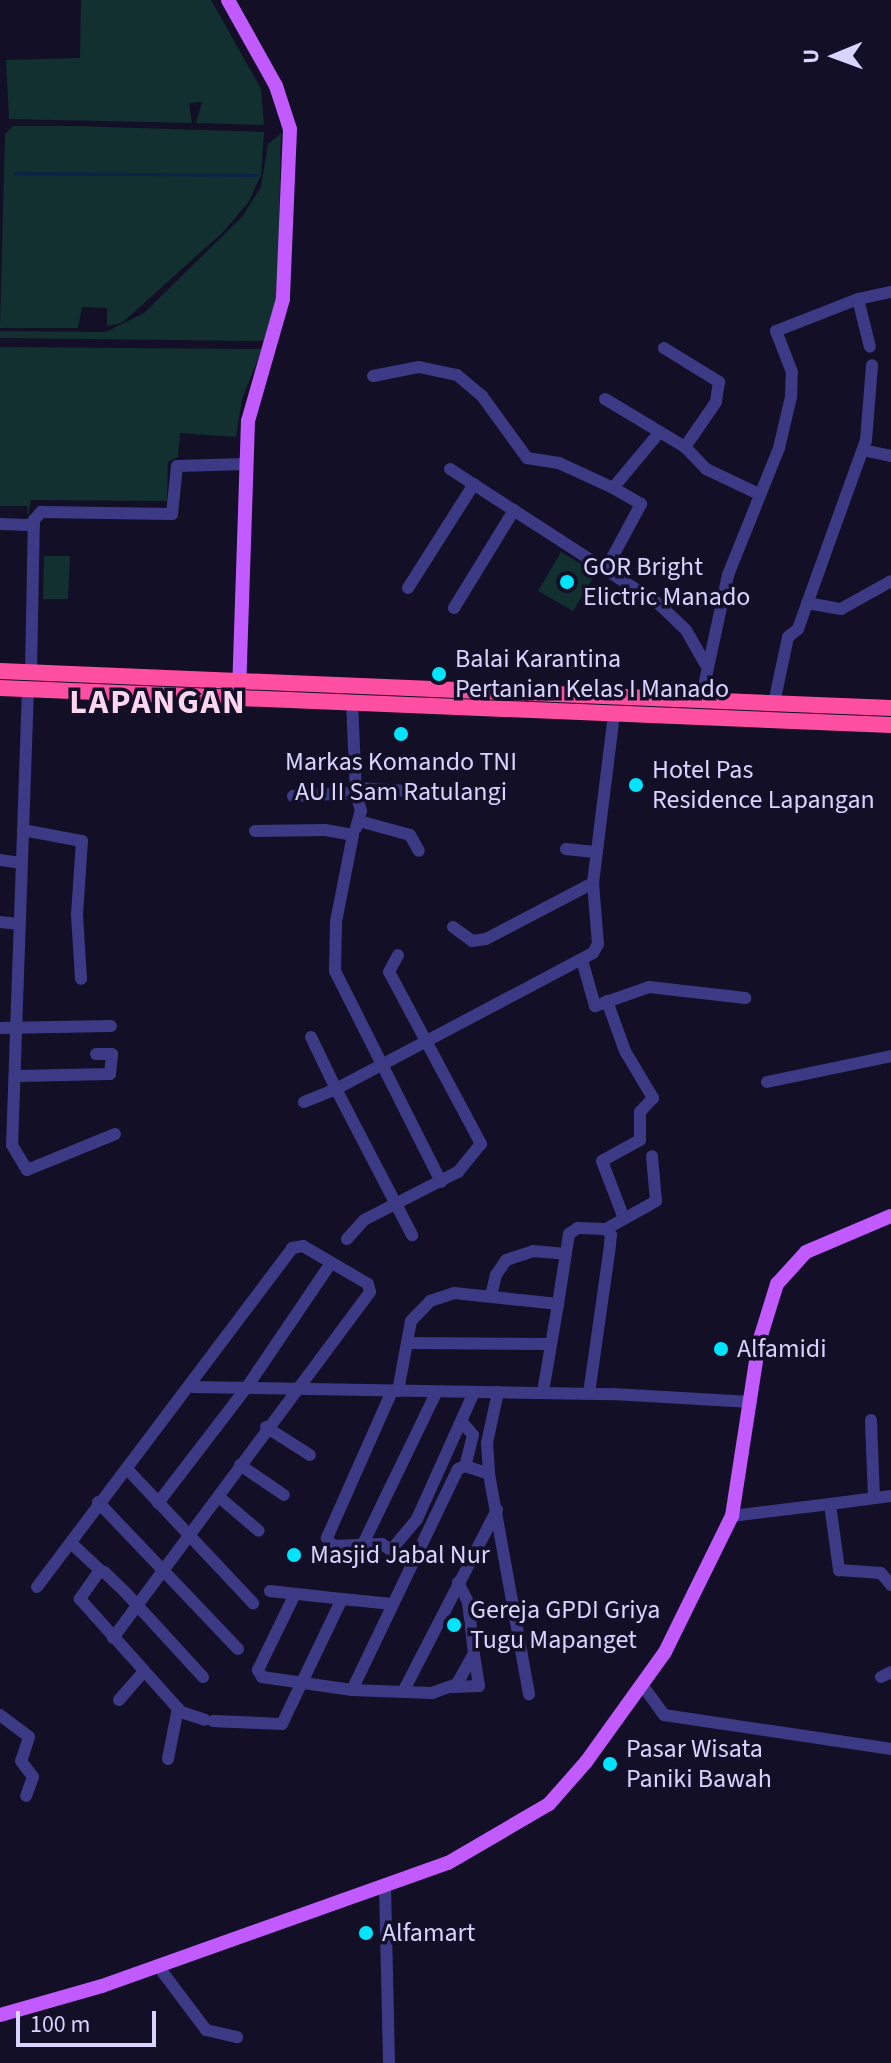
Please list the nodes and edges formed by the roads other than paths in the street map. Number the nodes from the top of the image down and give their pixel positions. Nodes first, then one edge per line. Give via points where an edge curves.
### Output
1 (228, 0) edge
2 (891, 292) edge
3 (858, 299) junction
4 (870, 347) dead end
5 (664, 348) dead end
6 (872, 365) dead end
7 (373, 376) dead end
8 (605, 399) dead end
9 (658, 434) junction
10 (685, 447) junction
11 (863, 450) junction
12 (891, 456) edge
13 (246, 464) junction
14 (450, 469) dead end
15 (474, 484) junction
16 (613, 488) junction
17 (759, 494) junction
18 (514, 510) junction
19 (0, 524) edge
20 (34, 525) junction
21 (606, 569) junction
22 (891, 581) edge
23 (408, 588) dead end
24 (807, 603) junction
25 (454, 608) dead end
26 (706, 665) junction
27 (0, 671) edge
28 (31, 671) junction
29 (239, 680) junction
30 (0, 688) edge
31 (28, 689) junction
32 (441, 698) junction
33 (239, 699) junction
34 (701, 700) junction
35 (352, 702) junction
36 (774, 703) junction
37 (891, 708) edge
38 (816, 713) junction
39 (614, 715) junction
40 (891, 725) edge
41 (356, 791) junction
42 (476, 795) dead end
43 (293, 796) dead end
44 (359, 821) junction
45 (23, 830) junction
46 (255, 831) dead end
47 (353, 835) junction
48 (566, 849) dead end
49 (419, 851) dead end
50 (597, 852) junction
51 (0, 860) edge
52 (21, 863) junction
53 (593, 883) junction
54 (0, 922) edge
55 (19, 924) junction
56 (453, 927) dead end
57 (398, 955) dead end
58 (582, 960) junction
59 (81, 979) dead end
60 (745, 998) dead end
61 (607, 1001) junction
62 (19, 1026) junction
63 (111, 1026) dead end
64 (0, 1028) edge
65 (311, 1037) dead end
66 (427, 1041) junction
67 (96, 1054) dead end
68 (891, 1056) edge
69 (380, 1067) junction
70 (17, 1076) junction
71 (767, 1082) dead end
72 (336, 1089) junction
73 (304, 1102) dead end
74 (115, 1134) dead end
75 (6, 1146) edge
76 (652, 1156) dead end
77 (441, 1182) junction
78 (396, 1205) junction
79 (623, 1216) junction
80 (891, 1216) edge
81 (606, 1229) junction
82 (412, 1235) dead end
83 (347, 1239) dead end
84 (566, 1254) junction
85 (331, 1263) junction
86 (491, 1296) junction
87 (558, 1304) junction
88 (407, 1343) junction
89 (550, 1344) junction
90 (248, 1385) junction
91 (296, 1386) junction
92 (193, 1387) junction
93 (395, 1391) junction
94 (474, 1392) junction
95 (498, 1392) junction
96 (543, 1392) junction
97 (436, 1393) junction
98 (589, 1393) junction
99 (751, 1402) junction
100 (871, 1420) dead end
101 (461, 1421) junction
102 (266, 1427) junction
103 (473, 1435) junction
104 (487, 1443) junction
105 (310, 1455) dead end
106 (240, 1465) junction
107 (465, 1466) junction
108 (128, 1470) junction
109 (489, 1474) junction
110 (284, 1495) dead end
111 (891, 1496) edge
112 (219, 1497) junction
113 (874, 1498) junction
114 (98, 1502) junction
115 (158, 1503) junction
116 (830, 1504) junction
117 (497, 1510) junction
118 (732, 1516) junction
119 (259, 1531) dead end
120 (189, 1537) junction
121 (71, 1543) junction
122 (363, 1544) junction
123 (392, 1549) junction
124 (409, 1563) junction
125 (164, 1568) junction
126 (102, 1572) junction
127 (458, 1582) junction
128 (891, 1585) edge
129 (37, 1587) dead end
130 (270, 1591) dead end
131 (295, 1594) junction
132 (342, 1599) junction
133 (253, 1603) dead end
134 (393, 1604) junction
135 (135, 1605) junction
136 (113, 1638) junction
137 (238, 1649) dead end
138 (144, 1671) junction
139 (203, 1677) dead end
140 (304, 1683) junction
141 (643, 1686) junction
142 (352, 1690) junction
143 (403, 1692) junction
144 (529, 1694) dead end
145 (119, 1700) dead end
146 (178, 1708) junction
147 (0, 1715) edge
148 (891, 1749) edge
149 (168, 1759) dead end
150 (26, 1796) dead end
151 (385, 1886) junction
152 (158, 1966) junction
153 (0, 2015) edge
154 (237, 2037) dead end
155 (389, 2063) edge

1 - 13 main road via 276,86 290,129 283,299 252,400
2 - 3 street
3 - 4 street
3 - 17 street via 775,331 792,386 779,448
5 - 10 street via 713,375 721,390
6 - 11 street
7 - 16 street via 419,367 457,375 482,396 527,458 559,463
8 - 9 street
9 - 10 street
9 - 16 street
10 - 17 street via 706,469
11 - 12 street
11 - 24 street
13 - 20 street via 177,466 172,514 41,512
13 - 29 main road
14 - 15 street
15 - 18 street
15 - 23 street
16 - 21 street via 641,504
17 - 26 street via 728,575
18 - 21 street
18 - 25 street
19 - 20 street
20 - 28 street
21 - 26 street via 677,619
22 - 24 street via 841,609
24 - 36 street via 797,630 788,637
26 - 34 street
27 - 28 highway
28 - 29 highway
29 - 32 highway
29 - 33 main road
30 - 31 highway
31 - 33 highway
31 - 45 street
32 - 34 highway
32 - 35 highway
32 - 39 highway
33 - 35 highway
34 - 36 highway
35 - 41 street
36 - 38 highway
37 - 38 highway
38 - 39 highway
38 - 40 highway
39 - 50 street
41 - 42 street
41 - 43 street
41 - 44 street
44 - 47 street
44 - 49 street via 410,835
45 - 52 street
45 - 59 street via 82,841 77,915
46 - 47 street
47 - 69 street via 336,922 335,971
48 - 50 street
50 - 53 street
51 - 52 street
52 - 55 street
53 - 56 street via 486,939 472,941
53 - 58 street via 598,944
54 - 55 street
55 - 62 street
57 - 66 street via 389,972
58 - 61 street via 595,1006
58 - 66 street
60 - 61 street via 649,987
61 - 79 street via 625,1051 653,1098 640,1112 640,1140 602,1161
62 - 63 street
62 - 64 street
62 - 70 street
65 - 72 street
66 - 69 street
66 - 77 street via 481,1144 469,1162
67 - 70 street via 112,1054 110,1074
68 - 71 street
69 - 72 street
69 - 77 street
70 - 75 street
72 - 73 street
72 - 78 street
74 - 75 street via 27,1170
76 - 79 street via 656,1201
77 - 78 street
78 - 82 street
78 - 83 street via 364,1220
79 - 81 street
80 - 99 main road via 806,1252 784,1274 762,1329
81 - 84 street via 571,1230
81 - 98 street via 609,1253
84 - 86 street via 533,1251 506,1260
84 - 87 street
85 - 90 street
85 - 91 street via 368,1284 370,1292
85 - 92 street via 303,1246 292,1248
86 - 87 street
86 - 88 street via 454,1293 430,1301 411,1321
87 - 89 street
88 - 89 street
88 - 93 street
89 - 96 street
90 - 91 street
90 - 92 street
90 - 115 street
91 - 93 street
91 - 102 street
92 - 108 street
93 - 97 street
93 - 122 street via 327,1538 333,1546
94 - 95 street
94 - 97 street
94 - 101 street
95 - 96 street
95 - 104 street
96 - 98 street
97 - 122 street
98 - 99 street
99 - 118 main road
100 - 113 street
101 - 103 street
101 - 123 street via 417,1519
102 - 105 street
102 - 106 street
103 - 104 street
103 - 107 street
104 - 109 street
106 - 110 street
106 - 112 street
107 - 109 street
107 - 124 street via 458,1469
108 - 114 street
108 - 115 street
109 - 117 street
111 - 113 street
112 - 119 street
112 - 120 street
113 - 116 street
114 - 121 street
114 - 125 street
115 - 120 street
116 - 118 street
116 - 128 street via 839,1570 881,1573
117 - 127 street
117 - 144 street
118 - 141 main road via 696,1596
120 - 125 street
120 - 133 street
121 - 126 street
121 - 129 street
122 - 123 street
123 - 124 street
124 - 134 street
125 - 135 street
125 - 137 street
126 - 135 street
126 - 136 street via 80,1599
127 - 143 street
127 - 143 street via 468,1602 474,1653 467,1674 453,1687
130 - 131 street
131 - 132 street
131 - 140 street via 258,1670 262,1677
132 - 134 street
132 - 140 street
134 - 142 street
135 - 136 street
135 - 139 street
136 - 138 street
138 - 145 street
138 - 146 street
140 - 142 street
140 - 146 street via 282,1724 209,1720
141 - 148 street via 664,1715
141 - 151 main road via 549,1804 448,1863
142 - 143 street
146 - 149 street
147 - 150 street via 29,1737 21,1761 33,1777
151 - 152 main road
151 - 155 street
152 - 153 main road
152 - 154 street via 206,2030

